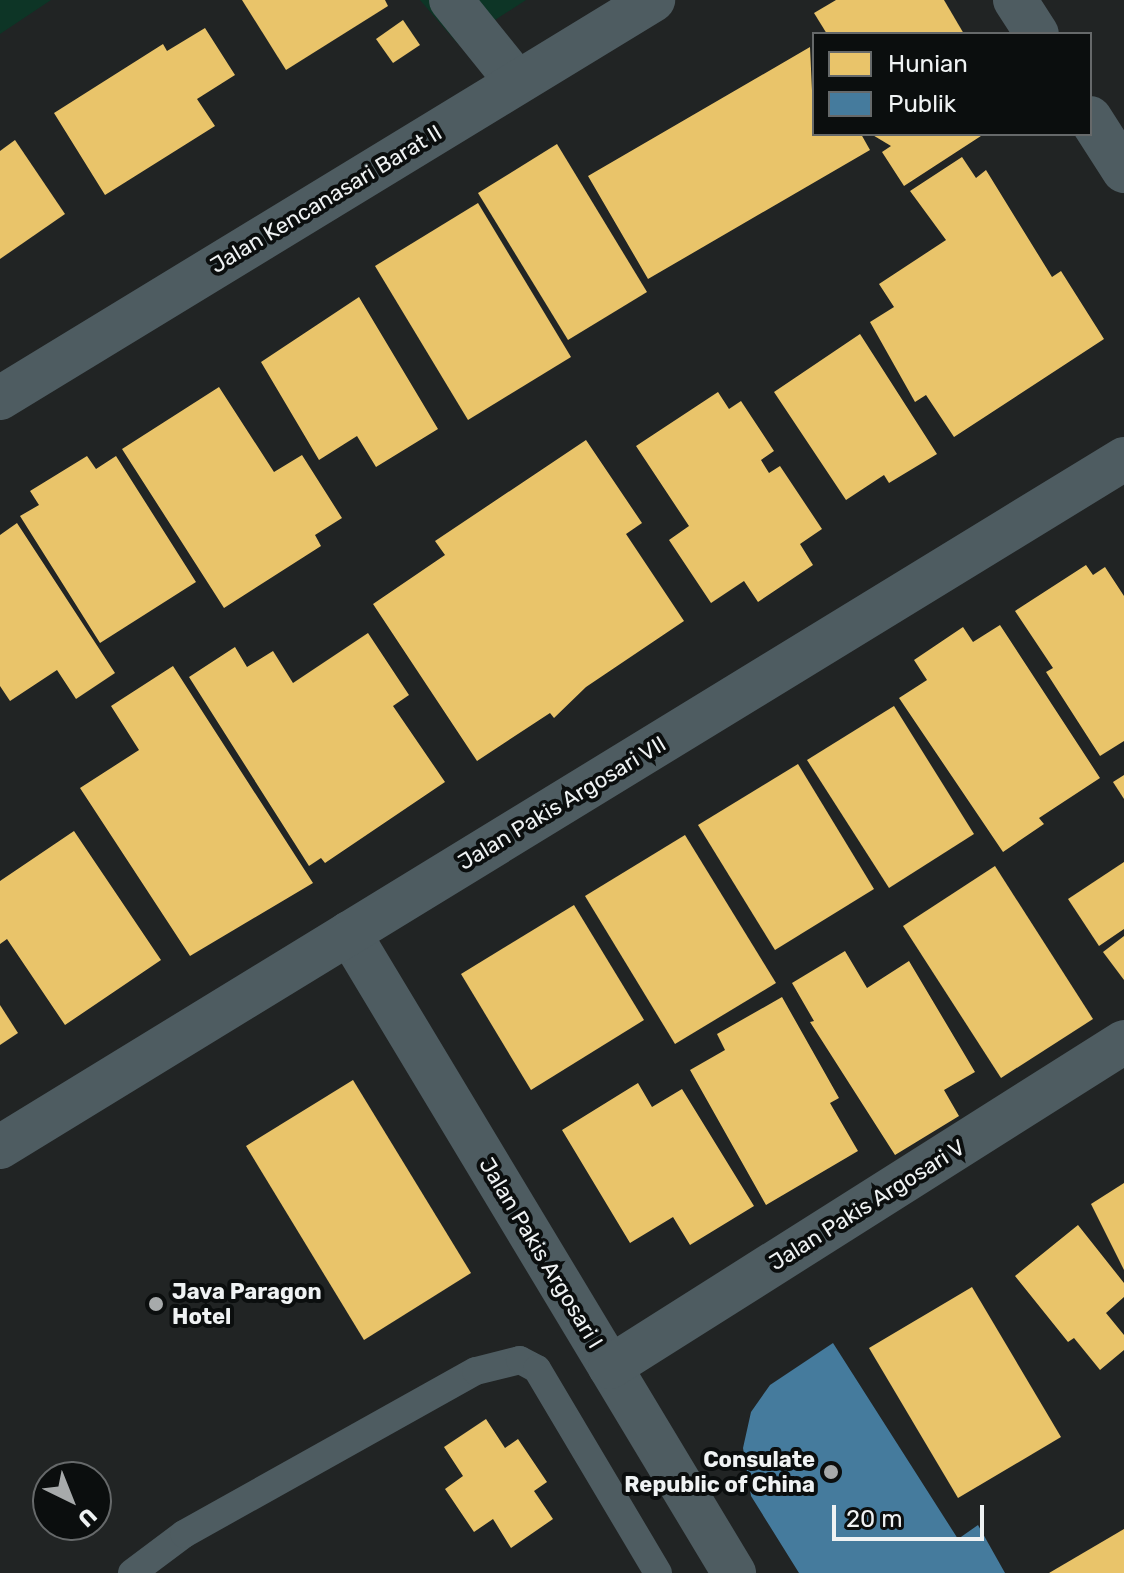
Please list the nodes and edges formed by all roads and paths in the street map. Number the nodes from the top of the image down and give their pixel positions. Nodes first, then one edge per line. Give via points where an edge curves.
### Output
1 (451, 0) edge
2 (653, 0) edge
3 (1015, 0) edge
4 (1036, 32) edge
5 (517, 82) junction
6 (1092, 121) edge
7 (1124, 171) edge
8 (0, 398) edge
9 (1124, 459) edge
10 (349, 933) junction
11 (1124, 1042) edge
12 (0, 1147) edge
13 (610, 1367) junction
14 (132, 1573) edge
15 (658, 1573) edge
16 (734, 1573) edge

1 - 5 street
2 - 5 street, Jalan Kencanasari Barat II
3 - 4 street
5 - 8 street, Jalan Kencanasari Barat II
6 - 7 street
9 - 10 street, Jalan Pakis Argosari VII
10 - 12 street, Jalan Pakis Argosari VII
10 - 13 street, Jalan Pakis Argosari I
11 - 13 street, Jalan Pakis Argosari V
13 - 16 street, Jalan Pakis Argosari I
14 - 15 lane via 184,1534 476,1371 506,1360 537,1369

